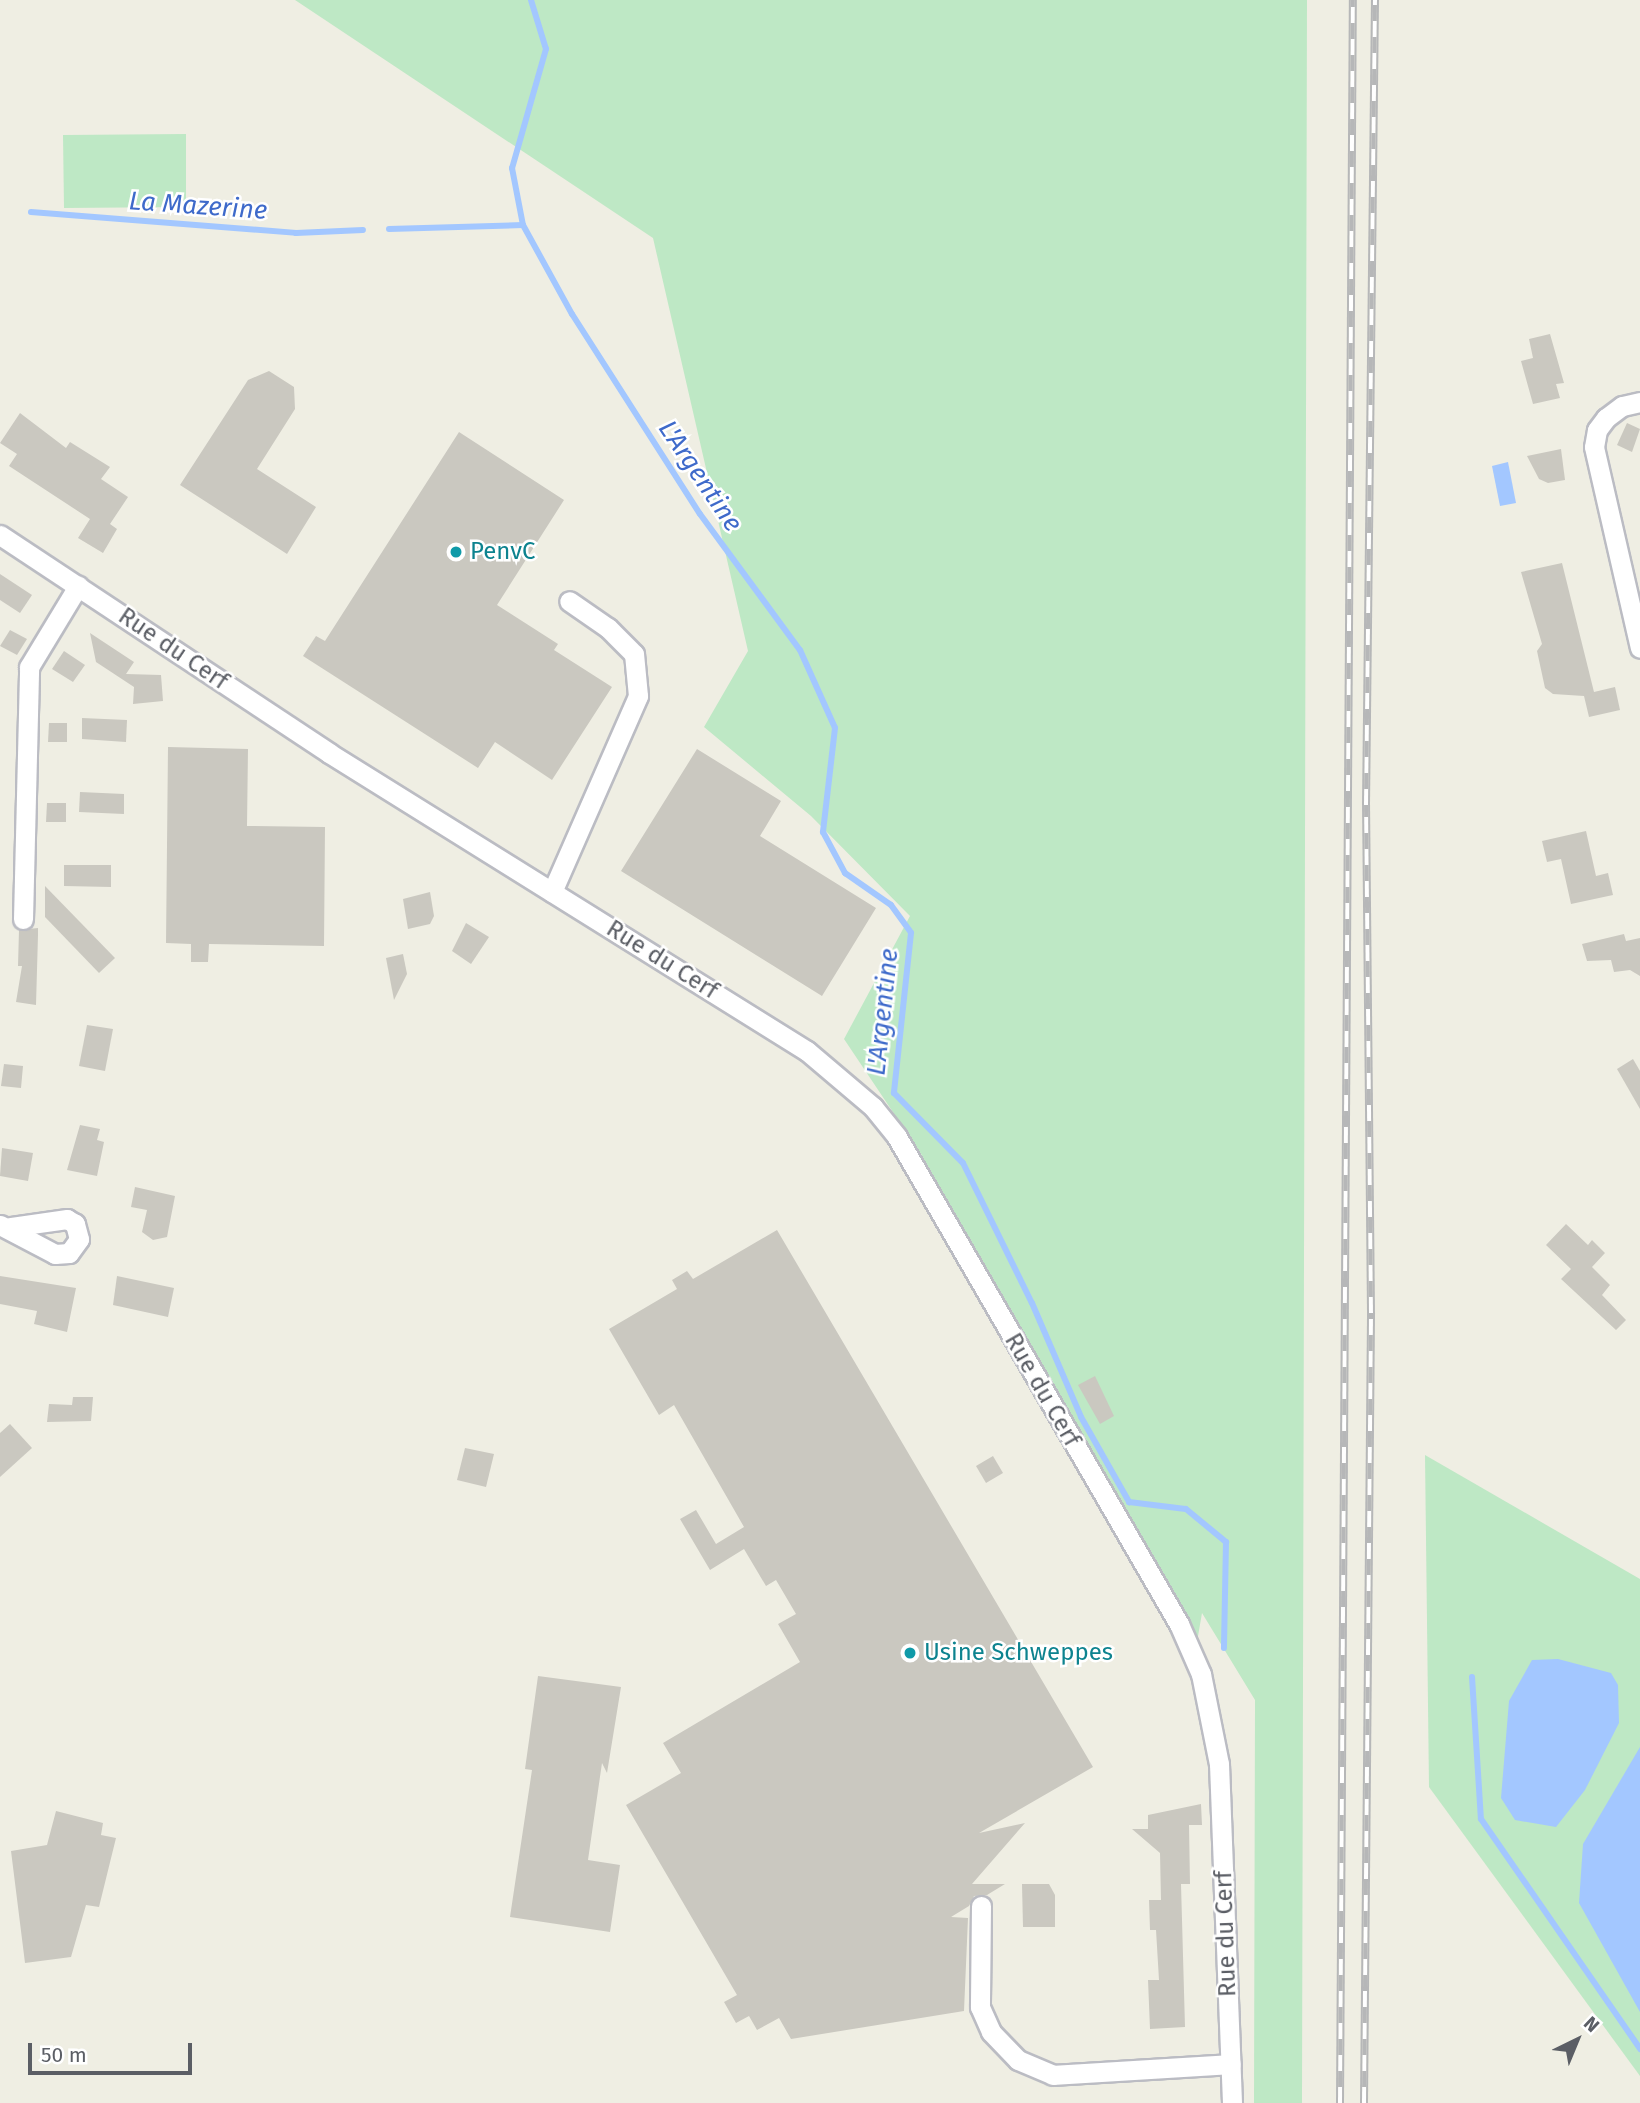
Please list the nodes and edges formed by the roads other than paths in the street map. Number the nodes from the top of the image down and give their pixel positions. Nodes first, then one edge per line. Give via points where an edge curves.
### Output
1 (1640, 402) edge
2 (0, 536) edge
3 (78, 586) junction
4 (569, 601) dead end
5 (1640, 648) edge
6 (552, 892) junction
7 (23, 919) dead end
8 (981, 1906) dead end
9 (1231, 2064) junction
10 (1232, 2103) edge

1 - 5 street via 1622,406 1606,418 1597,430 1594,447
2 - 3 street, Rue du Cerf
3 - 6 street, Rue du Cerf via 329,753
3 - 7 street via 29,667
4 - 6 street via 608,628 634,654 638,696
6 - 9 street, Rue du Cerf via 807,1051 873,1107 897,1137 1143,1561 1179,1624 1213,1717 1219,1764
8 - 9 street via 980,2007 991,2032 1018,2060 1053,2075
9 - 10 street, Rue du Cerf

